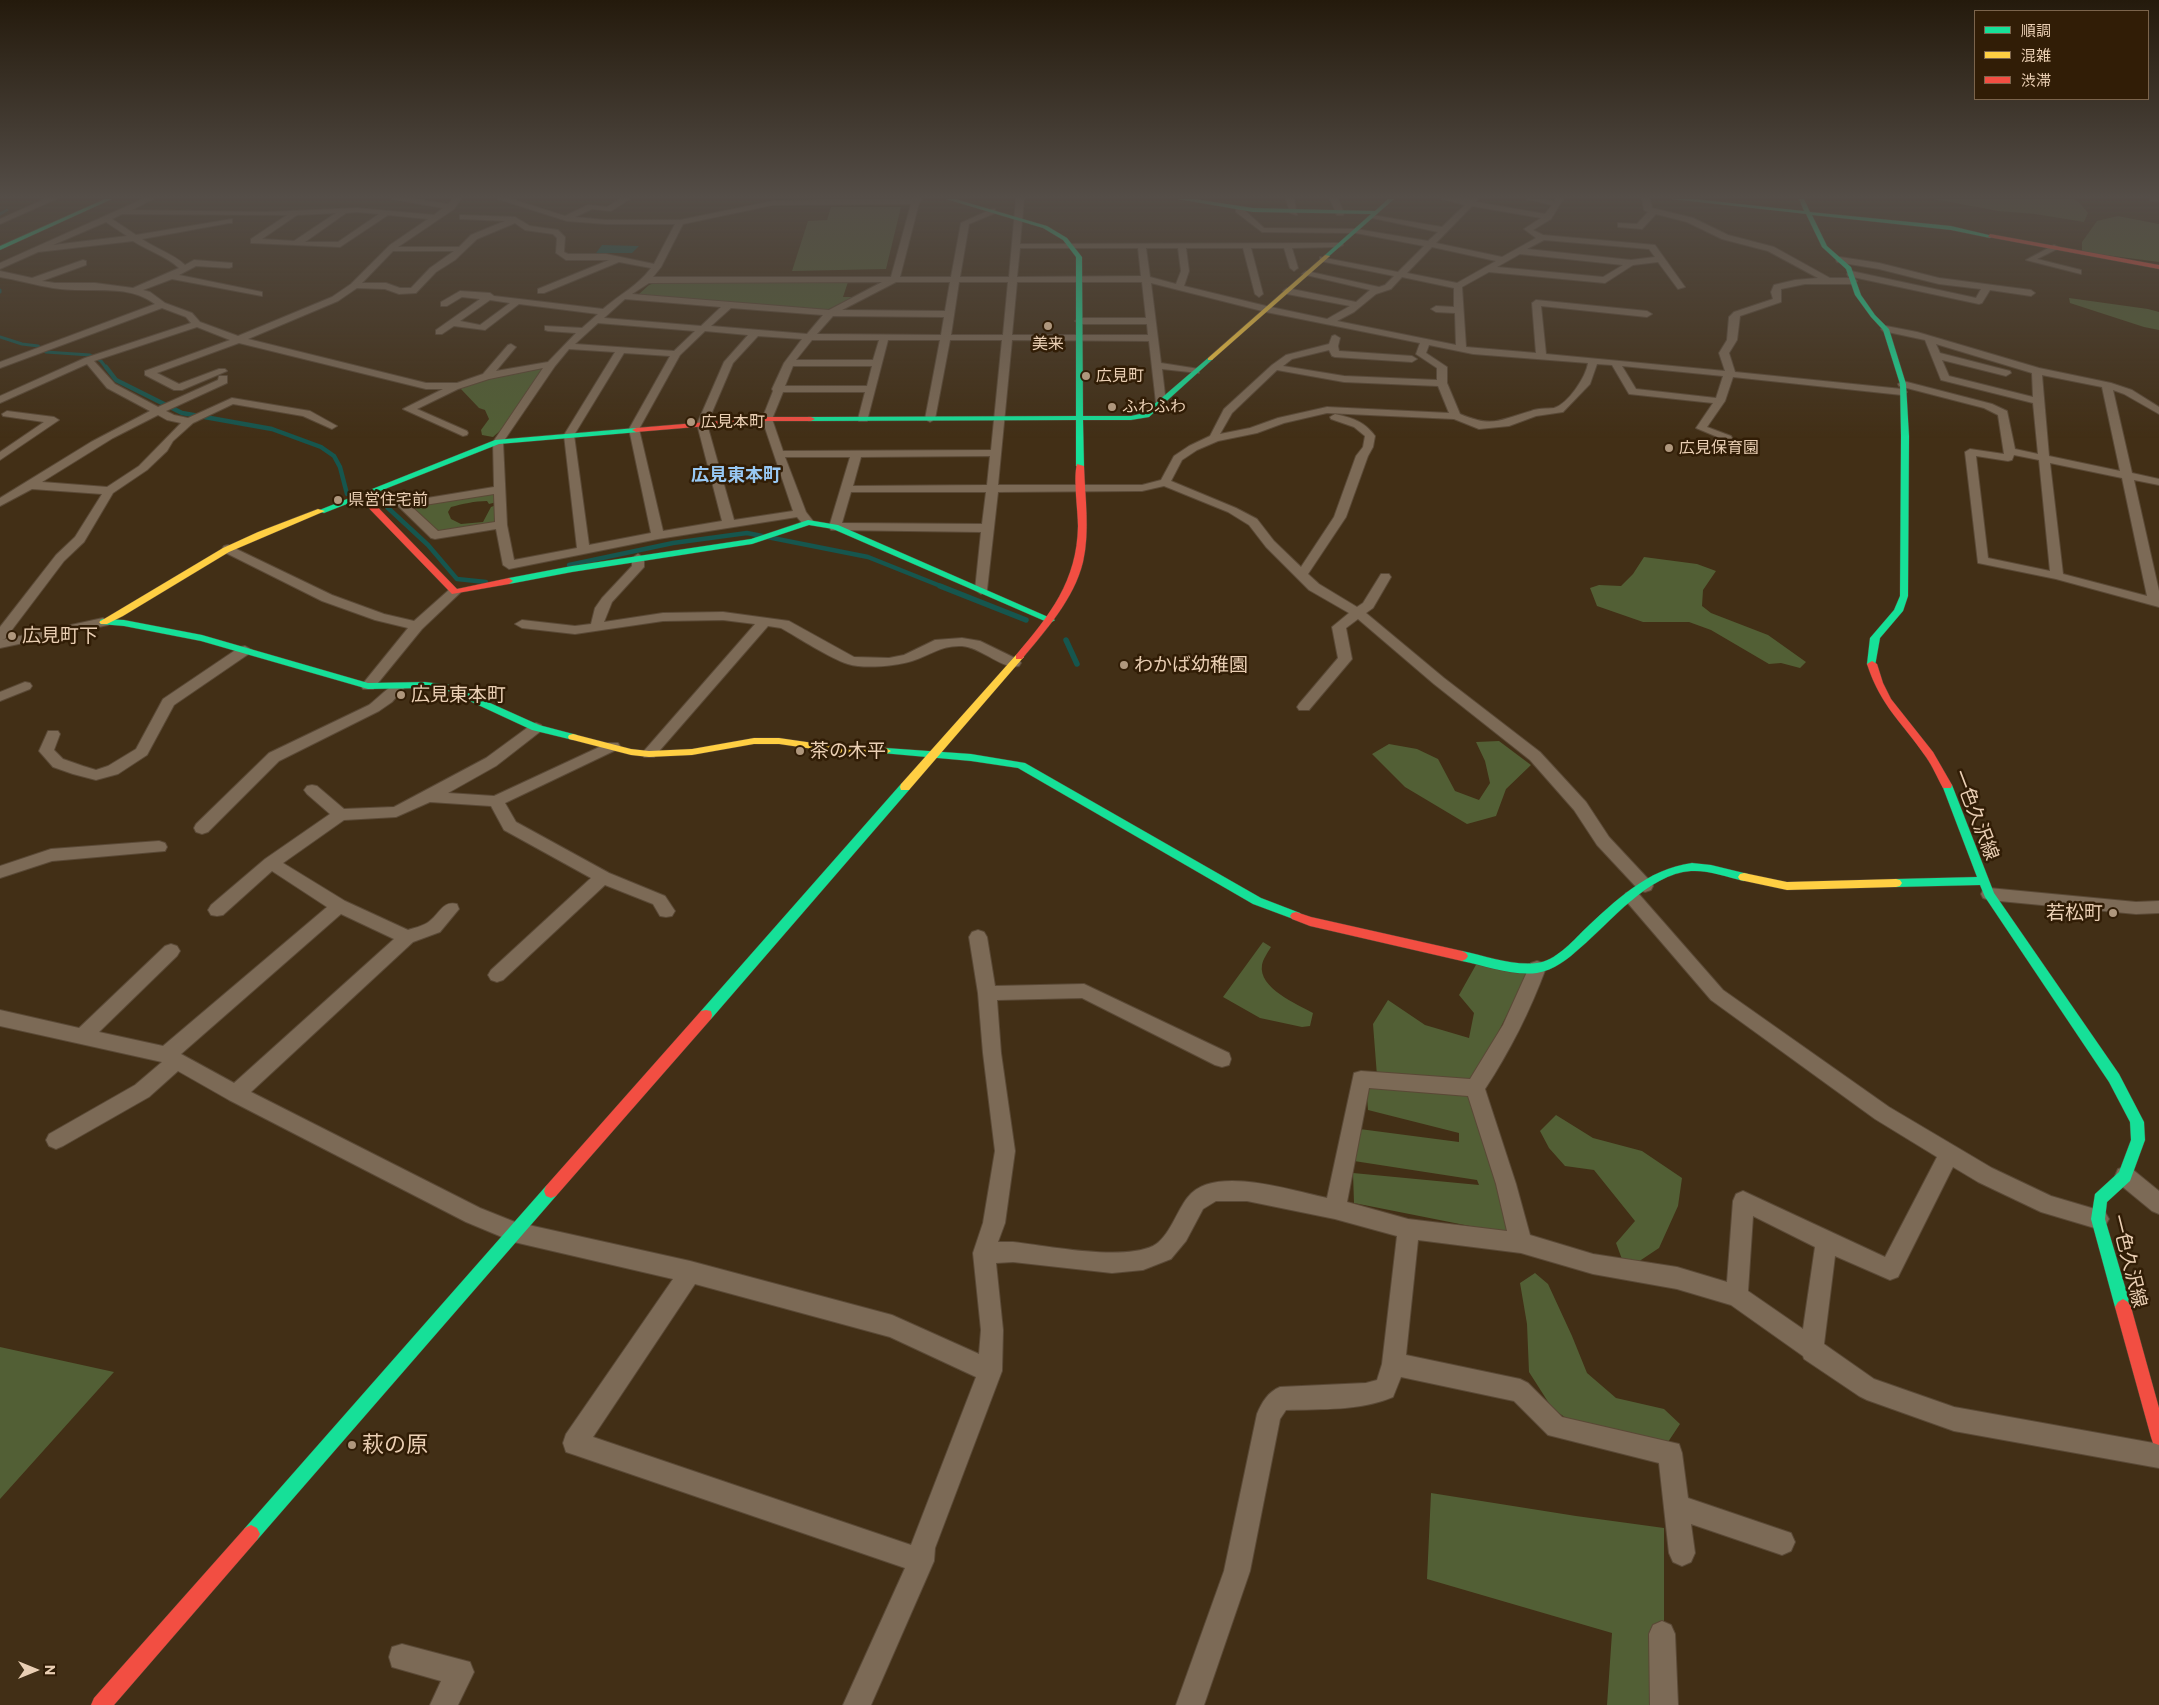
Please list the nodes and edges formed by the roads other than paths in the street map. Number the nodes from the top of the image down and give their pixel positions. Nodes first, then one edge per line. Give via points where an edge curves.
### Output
1 (1852, 278) edge
2 (21, 279) edge
3 (39, 279) edge
4 (165, 279) edge
5 (184, 279) edge
6 (363, 279) edge
7 (425, 279) edge
8 (571, 279) edge
9 (955, 279) junction
10 (1012, 279) junction
11 (1080, 279) junction
12 (1146, 279) junction
13 (1182, 279) edge
14 (1255, 279) edge
15 (1301, 279) edge
16 (1327, 279) edge
17 (1396, 279) edge
18 (1422, 279) edge
19 (1471, 279) edge
20 (1591, 279) edge
21 (1607, 279) edge
22 (1675, 279) edge
23 (1825, 279) edge
24 (1848, 279) edge
25 (1856, 279) edge
26 (1883, 279) edge
27 (1929, 279) edge
28 (647, 280) joint
29 (895, 280) junction
30 (32, 281) junction
31 (1829, 281) junction
32 (1882, 282) junction
33 (357, 285) junction
34 (1458, 286) junction
35 (1682, 287) dead end
36 (1986, 287) junction
37 (1179, 288) junction
38 (1381, 290) junction
39 (134, 291) junction
40 (541, 291) dead end
41 (1287, 291) junction
42 (2031, 293) dead end
43 (259, 294) dead end
44 (1259, 294) dead end
45 (490, 296) junction
46 (623, 296) junction
47 (519, 300) junction
48 (444, 304) dead end
49 (162, 305) junction
50 (728, 305) junction
51 (1358, 306) junction
52 (1266, 309) junction
53 (1436, 309) dead end
54 (1458, 310) junction
55 (606, 312) junction
56 (830, 313) junction
57 (948, 314) junction
58 (1647, 314) dead end
59 (597, 320) junction
60 (1151, 321) junction
61 (1080, 322) junction
62 (1328, 322) junction
63 (197, 324) junction
64 (453, 324) junction
65 (1339, 324) junction
66 (548, 328) dead end
67 (1886, 328) junction
68 (704, 329) junction
69 (439, 332) dead end
70 (583, 332) junction
71 (755, 333) junction
72 (809, 337) junction
73 (1080, 337) junction
74 (884, 338) junction
75 (947, 338) junction
76 (1007, 338) junction
77 (1153, 338) junction
78 (1929, 339) junction
79 (239, 340) junction
80 (1425, 343) junction
81 (567, 346) junction
82 (1333, 346) junction
83 (511, 347) dead end
84 (1461, 349) junction
85 (621, 350) junction
86 (676, 354) junction
87 (1541, 355) junction
88 (1936, 355) junction
89 (89, 359) junction
90 (1412, 359) dead end
91 (1593, 360) junction
92 (218, 361) junction
93 (1615, 362) junction
94 (877, 363) junction
95 (551, 364) junction
96 (789, 364) junction
97 (0, 365) edge
98 (1156, 365) junction
99 (1275, 367) junction
100 (1196, 371) junction
101 (1730, 373) junction
102 (487, 376) junction
103 (2037, 376) junction
104 (1442, 383) junction
105 (2108, 385) junction
106 (458, 386) junction
107 (1902, 388) junction
108 (778, 389) junction
109 (870, 389) junction
110 (0, 400) edge
111 (1720, 401) junction
112 (2038, 401) junction
113 (1161, 403) junction
114 (173, 405) joint
115 (158, 410) junction
116 (2159, 411) edge
117 (1319, 412) junction
118 (2, 415) edge
119 (1456, 416) junction
120 (1081, 418) junction
121 (767, 419) junction
122 (862, 419) junction
123 (930, 419) junction
124 (1000, 419) junction
125 (189, 421) junction
126 (702, 424) junction
127 (332, 426) dead end
128 (634, 429) junction
129 (463, 434) dead end
130 (569, 435) junction
131 (1215, 438) junction
132 (1728, 438) dead end
133 (498, 442) junction
134 (2010, 451) junction
135 (996, 453) junction
136 (779, 454) junction
137 (856, 454) junction
138 (0, 457) edge
139 (2046, 460) junction
140 (2127, 476) junction
141 (1165, 482) junction
142 (2159, 482) edge
143 (30, 485) junction
144 (1081, 488) junction
145 (846, 489) junction
146 (992, 489) junction
147 (498, 490) junction
148 (109, 492) junction
149 (362, 495) junction
150 (0, 503) edge
151 (804, 517) junction
152 (729, 524) junction
153 (500, 525) junction
154 (835, 527) junction
155 (989, 528) junction
156 (658, 535) junction
157 (228, 549) junction
158 (582, 550) junction
159 (638, 558) junction
160 (1302, 574) junction
161 (2057, 576) junction
162 (1385, 577) dead end
163 (981, 590) junction
164 (455, 592) junction
165 (2157, 603) edge
166 (1357, 612) junction
167 (1050, 620) junction
168 (103, 622) junction
169 (763, 623) junction
170 (522, 624) dead end
171 (417, 626) junction
172 (597, 626) junction
173 (0, 636) edge
174 (0, 644) edge
175 (245, 650) junction
176 (1014, 663) junction
177 (25, 686) dead end
178 (368, 686) junction
179 (398, 687) junction
180 (0, 697) edge
181 (1304, 707) dead end
182 (536, 728) junction
183 (53, 734) dead end
184 (612, 746) junction
185 (934, 753) junction
186 (649, 754) junction
187 (312, 790) dead end
188 (428, 798) junction
189 (496, 801) junction
190 (340, 815) junction
191 (202, 828) dead end
192 (159, 847) dead end
193 (271, 863) junction
194 (0, 872) edge
195 (603, 877) junction
196 (1986, 888) junction
197 (1639, 891) junction
198 (339, 906) junction
199 (2159, 907) edge
200 (451, 909) dead end
201 (217, 910) dead end
202 (666, 912) dead end
203 (407, 936) junction
204 (978, 937) dead end
205 (172, 950) dead end
206 (1537, 968) junction
207 (497, 975) dead end
208 (987, 993) junction
209 (0, 1018) edge
210 (83, 1036) junction
211 (171, 1058) junction
212 (1222, 1059) dead end
213 (1475, 1088) junction
214 (236, 1094) junction
215 (56, 1140) dead end
216 (1948, 1155) junction
217 (2126, 1176) junction
218 (2159, 1204) edge
219 (1335, 1209) junction
220 (2098, 1219) junction
221 (1408, 1229) junction
222 (514, 1232) junction
223 (1826, 1242) junction
224 (1521, 1243) junction
225 (984, 1253) junction
226 (690, 1272) junction
227 (1737, 1296) junction
228 (1812, 1351) junction
229 (1394, 1364) junction
230 (990, 1371) junction
231 (2159, 1437) edge
232 (2159, 1456) edge
233 (1676, 1507) junction
234 (1782, 1542) dead end
235 (1682, 1553) dead end
236 (921, 1561) junction
237 (1662, 1634) dead end
238 (402, 1656) dead end
239 (101, 1705) edge
240 (444, 1705) edge
241 (857, 1705) edge
242 (1190, 1705) edge
243 (1664, 1705) edge

1 - 67 main road, 一色久沢線 via 1858,295
2 - 30 street
3 - 30 street
4 - 39 street
5 - 43 street
6 - 33 street
7 - 33 street via 413,291
8 - 40 street
9 - 10 street
9 - 29 street
9 - 57 street
10 - 11 street
10 - 76 street
11 - 12 street
11 - 61 main road
12 - 37 street
12 - 60 street
13 - 37 street
14 - 44 street
15 - 41 main road
16 - 38 street
17 - 38 street
18 - 34 street
19 - 34 street
20 - 21 street
22 - 35 street
23 - 31 street
24 - 31 street
25 - 32 street
26 - 32 street
27 - 36 street
28 - 29 street
28 - 46 street
29 - 56 street
30 - 39 street via 55,286 95,286
31 - 101 street via 1776,287 1778,300 1737,314 1732,340 1724,353
32 - 36 street via 1980,301
33 - 79 street via 335,299
34 - 54 street
36 - 42 street
37 - 52 street
38 - 51 street via 1373,292
39 - 49 street via 147,294
41 - 51 street
41 - 52 main road
45 - 47 street
45 - 48 street via 460,294
45 - 64 street
46 - 50 street
46 - 55 street
47 - 55 street
47 - 64 street via 482,328
49 - 63 street via 189,315
49 - 97 street
50 - 56 street
50 - 68 street
51 - 62 street
52 - 62 street
52 - 100 main road
53 - 54 street
54 - 84 street
55 - 59 street
56 - 57 street
56 - 72 street
57 - 75 street
58 - 87 street via 1536,303
59 - 68 street
59 - 70 street
60 - 61 street
60 - 77 street
61 - 73 main road
62 - 65 street
63 - 79 street
63 - 89 street
64 - 69 street
65 - 80 street
65 - 82 street
66 - 70 street
67 - 78 street
67 - 107 main road, 一色久沢線
68 - 71 street
68 - 86 street
70 - 81 street
71 - 72 street
71 - 126 street via 729,362
72 - 74 street
72 - 96 street
73 - 76 street
73 - 77 street
73 - 120 main road
74 - 75 street
74 - 94 street
75 - 76 street
75 - 123 street
76 - 124 street
77 - 98 street
78 - 88 street
78 - 103 street
79 - 92 street
79 - 106 street via 411,383
80 - 84 street
80 - 104 street via 1421,354 1442,367
81 - 85 street
81 - 95 street
82 - 90 street via 1335,354
82 - 99 street via 1289,357
83 - 102 street
84 - 87 street
85 - 86 street
85 - 130 street
86 - 128 street
87 - 91 street
88 - 103 street
88 - 112 street via 1945,378
89 - 110 street
89 - 115 street via 111,386
91 - 93 street
91 - 119 street via 1592,372 1585,384 1559,410 1534,413 1509,423 1479,426
92 - 92 street via 149,373 178,388
92 - 114 street via 223,381
93 - 101 street
93 - 111 street via 1633,392
94 - 96 street
94 - 109 street
95 - 102 street
95 - 133 street
96 - 108 street
98 - 100 street
98 - 113 street
99 - 104 street via 1344,379
99 - 131 street via 1228,411
100 - 113 main road
101 - 107 street
101 - 111 street
102 - 106 street
103 - 105 street
103 - 112 street
104 - 119 street
105 - 116 street via 2128,392
105 - 140 street
106 - 129 street via 408,409
107 - 134 street via 1988,406 2003,414
107 - 196 main road, 一色久沢線 via 1905,436 1904,596 1901,608 1873,641 1874,670 1880,694 1944,777
108 - 109 street
108 - 121 street
109 - 122 street
111 - 132 street via 1701,428
112 - 139 street
113 - 120 main road via 1146,415 1131,418
114 - 115 street
115 - 125 street via 171,418
115 - 143 street
117 - 119 street via 1339,410
117 - 131 street
117 - 160 street via 1354,420 1370,436 1340,517
118 - 138 street via 54,420
120 - 124 main road
120 - 144 main road
121 - 122 main road
121 - 126 main road
121 - 136 street
122 - 123 main road
123 - 124 main road
124 - 135 street
125 - 127 street via 232,400 306,413
125 - 148 street via 168,439 164,450
126 - 128 main road
126 - 152 street
128 - 130 main road
128 - 156 street
130 - 133 main road
130 - 158 street
131 - 141 street via 1178,458
133 - 147 street
133 - 149 main road
134 - 139 street
134 - 161 street via 2008,458 1970,452 1982,560
135 - 137 street
135 - 146 street
136 - 137 street
136 - 151 street
137 - 145 street
139 - 140 street
139 - 161 street
140 - 142 street
140 - 165 street
141 - 144 street via 1142,488
141 - 160 street via 1253,522 1270,544
143 - 148 street
143 - 150 street
144 - 146 street
144 - 167 main road via 1081,548 1075,574
145 - 146 street
145 - 154 street
146 - 155 street
147 - 153 street
147 - 153 street via 403,504 435,535
148 - 173 street via 80,539 60,558
149 - 157 main road
149 - 164 main road
151 - 152 street
151 - 154 main road
151 - 159 main road via 752,541 699,555
152 - 156 street
153 - 158 street via 508,565
154 - 155 street
154 - 163 main road
155 - 163 street
156 - 158 street
157 - 168 main road via 135,607
157 - 171 street via 326,598
159 - 164 main road
159 - 172 street via 638,567 604,601
160 - 166 street via 1314,586
161 - 165 street
162 - 166 street via 1368,605
163 - 167 main road
164 - 171 street
166 - 181 street via 1339,627 1345,659
166 - 197 street via 1535,756 1580,806
167 - 176 main road
168 - 174 street
168 - 175 main road via 202,638
169 - 172 street via 723,616 663,617
169 - 176 street via 784,624 851,661 889,662 908,658 940,643 962,642 975,644
169 - 186 street
170 - 172 street via 575,630
171 - 178 street
175 - 178 main road
175 - 183 street via 168,702 142,752 113,770 96,775 58,763 46,752
176 - 185 main road
177 - 180 street
178 - 179 main road
179 - 182 main road via 425,685 450,688
179 - 191 street via 374,708 274,757
182 - 184 main road
182 - 188 street via 491,762
184 - 186 main road
184 - 189 street
185 - 186 main road via 841,750 779,741 754,741 692,752
185 - 206 main road via 1020,765 1257,901 1310,921 1460,956
185 - 222 main road
187 - 190 street
188 - 189 street
188 - 190 street via 396,812
189 - 195 street via 510,826
190 - 193 street
192 - 194 street via 51,855
193 - 198 street
193 - 201 street
195 - 202 street via 659,900
195 - 207 street
196 - 197 main road via 1787,886 1688,867 1665,873
196 - 199 street via 2136,908
196 - 217 main road, 一色久沢線 via 2130,1106 2137,1122 2138,1140
197 - 206 main road via 1564,956
197 - 216 street via 1718,995 1882,1113
198 - 203 street
198 - 211 street
200 - 203 street via 434,927
203 - 214 street
204 - 208 street
205 - 210 street
206 - 213 street via 1524,1001
208 - 212 street via 1084,991
208 - 225 street via 1005,1151 994,1223
209 - 210 street
210 - 211 street
211 - 214 street
211 - 215 street via 142,1091
213 - 219 street via 1361,1079
213 - 224 street
214 - 222 street via 473,1215
216 - 220 street via 2048,1206
216 - 223 street via 1890,1270
217 - 218 street
217 - 220 main road, 一色久沢線 via 2100,1199
219 - 221 street
219 - 225 street via 1247,1191 1213,1191 1196,1202 1178,1234 1163,1252 1143,1260 1112,1263 1013,1252
220 - 231 main road, 一色久沢線
221 - 224 street
221 - 229 street
222 - 226 street
222 - 239 main road
223 - 227 street via 1743,1201
223 - 228 street
224 - 227 street via 1592,1264 1677,1278
225 - 230 street via 992,1330
226 - 230 street via 897,1327
226 - 236 street via 575,1443
227 - 228 street
228 - 232 street via 1867,1388 1954,1419
229 - 233 street via 1520,1391 1556,1427 1670,1453
229 - 242 street via 1385,1388 1366,1395 1280,1399 1268,1414 1238,1571
230 - 236 street via 922,1548
233 - 234 street
233 - 235 street
236 - 241 street
237 - 243 street
238 - 240 street via 460,1672

